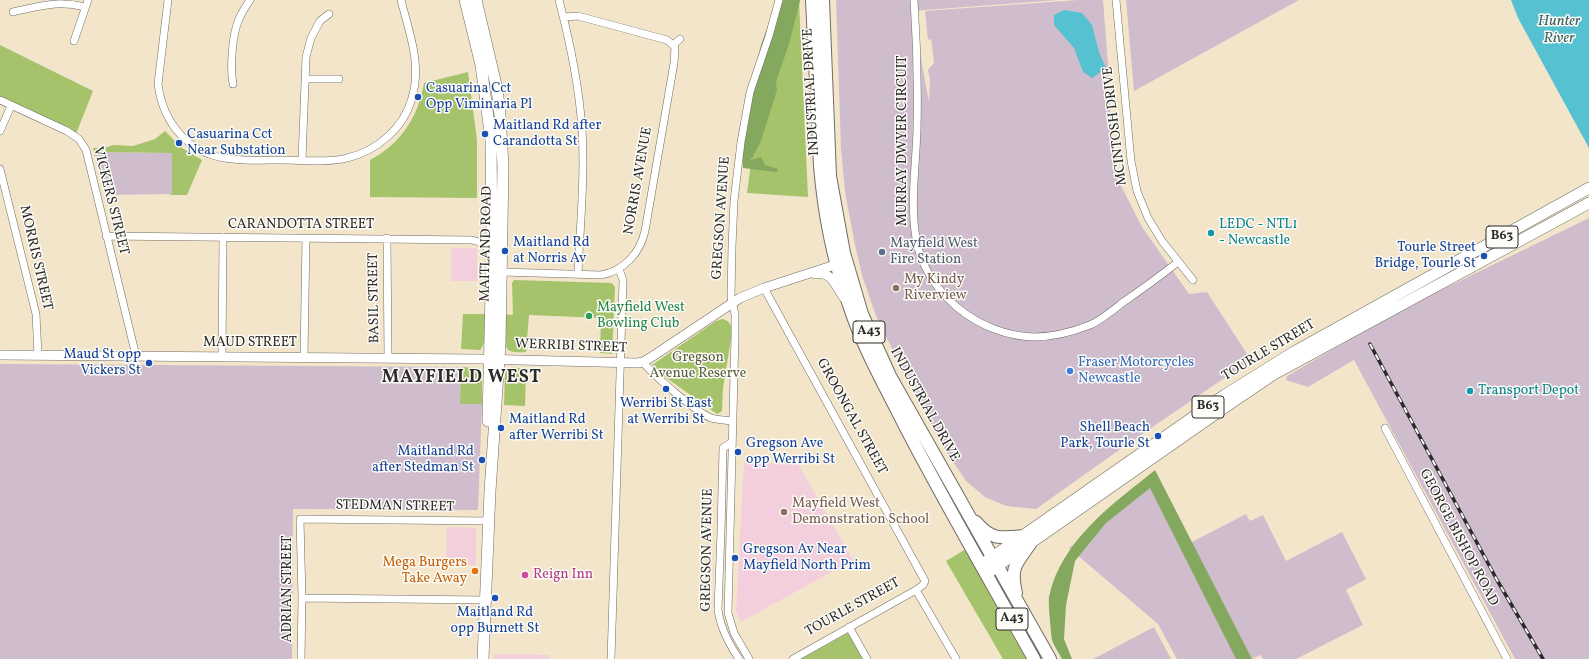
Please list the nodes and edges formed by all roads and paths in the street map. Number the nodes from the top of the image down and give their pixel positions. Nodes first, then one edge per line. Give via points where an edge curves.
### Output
1 (88, 0) edge
2 (168, 0) edge
3 (250, 0) edge
4 (401, 0) edge
5 (465, 0) edge
6 (476, 0) edge
7 (559, 0) edge
8 (779, 0) edge
9 (812, 0) edge
10 (823, 0) edge
11 (914, 0) edge
12 (1116, 0) edge
13 (85, 7) junction
14 (13, 12) dead end
15 (329, 14) dead end
16 (564, 17) junction
17 (680, 39) dead end
18 (74, 41) dead end
19 (673, 44) junction
20 (305, 79) junction
21 (339, 79) dead end
22 (233, 84) dead end
23 (0, 100) edge
24 (11, 106) junction
25 (0, 131) edge
26 (302, 160) junction
27 (0, 169) edge
28 (1589, 188) edge
29 (1589, 203) edge
30 (106, 236) junction
31 (223, 237) junction
32 (306, 238) junction
33 (387, 238) junction
34 (492, 252) junction
35 (1178, 262) junction
36 (841, 263) junction
37 (619, 269) junction
38 (502, 272) junction
39 (578, 274) junction
40 (800, 277) junction
41 (1193, 280) dead end
42 (764, 288) junction
43 (732, 304) junction
44 (849, 306) junction
45 (0, 355) edge
46 (38, 355) junction
47 (136, 356) junction
48 (222, 357) junction
49 (304, 357) junction
50 (388, 358) junction
51 (494, 359) junction
52 (643, 362) junction
53 (621, 363) junction
54 (732, 421) junction
55 (1385, 428) dead end
56 (732, 442) junction
57 (962, 506) junction
58 (300, 519) joint
59 (489, 521) junction
60 (1028, 540) junction
61 (989, 566) junction
62 (925, 581) joint
63 (916, 590) junction
64 (302, 598) junction
65 (486, 600) junction
66 (1019, 606) junction
67 (849, 627) junction
68 (301, 659) edge
69 (483, 659) edge
70 (611, 659) edge
71 (739, 659) edge
72 (749, 659) edge
73 (793, 659) edge
74 (867, 659) edge
75 (956, 659) edge
76 (1034, 659) edge
77 (1050, 659) edge
78 (1507, 659) edge

1 - 13 street
2 - 26 street via 158,84 164,110 180,135 203,152 231,159
3 - 22 street via 238,20 232,51
4 - 26 street via 415,55 416,77 412,98 402,121 372,149 346,158
5 - 34 main road, MAITLAND ROAD via 481,65 492,140
6 - 38 main road, MAITLAND ROAD via 491,61 500,115 503,166
7 - 16 street
8 - 43 street, GREGSON AVENUE via 750,92 741,142 734,200
9 - 36 highway, INDUSTRIAL DRIVE / A43 via 823,200
10 - 36 highway, INDUSTRIAL DRIVE / A43 via 830,176 838,223
11 - 35 street, MURRAY DWYER CIRCUIT via 918,94 916,240 931,277 953,304 980,323 1002,332 1033,337 1057,335 1092,324
12 - 35 street, MCINTOSH DRIVE via 1131,161 1137,191 1148,218
13 - 14 street via 56,3
13 - 18 street
15 - 20 street via 320,21 311,38 306,57
16 - 19 street via 578,16 667,40
16 - 39 street via 575,72 582,128
17 - 19 street
19 - 37 street, NORRIS AVENUE via 674,63 645,231 635,254
20 - 21 street
20 - 26 street
23 - 24 street, VICKERS STREET
24 - 25 street
24 - 30 street, VICKERS STREET via 67,131 79,140 86,150
27 - 46 street, MORRIS STREET via 36,314
28 - 60 main road, TOURLE STREET / B63 via 1268,367 1225,395
29 - 60 main road, TOURLE STREET / B63 via 1274,374
30 - 31 street, CARANDOTTA STREET
30 - 47 street, VICKERS STREET
31 - 32 street, CARANDOTTA STREET
31 - 48 street
32 - 33 street, CARANDOTTA STREET
32 - 49 street
33 - 34 street, CARANDOTTA STREET via 472,240
33 - 50 street, BASIL STREET
34 - 51 main road, MAITLAND ROAD
35 - 41 street, MCINTOSH DRIVE
36 - 40 main road
36 - 44 highway, INDUSTRIAL DRIVE / A43
36 - 57 highway, INDUSTRIAL DRIVE / A43 via 881,359
37 - 39 street, NORRIS AVENUE via 610,274
37 - 53 street via 623,280
38 - 39 street, NORRIS AVENUE
38 - 51 main road, MAITLAND ROAD
40 - 42 main road
40 - 44 main road via 822,273 827,275
42 - 43 main road
42 - 62 street, GROONGAL STREET
43 - 52 main road
43 - 54 street, GREGSON AVENUE via 735,314 735,335
44 - 61 highway, INDUSTRIAL DRIVE / A43 via 879,377 924,464
45 - 46 main road, MAUD STREET
46 - 47 main road, MAUD STREET
47 - 48 main road, MAUD STREET
48 - 49 main road, MAUD STREET
49 - 50 main road, MAUD STREET
50 - 51 main road, MAUD STREET
51 - 53 main road, WERRIBI STREET
51 - 59 main road, MAITLAND ROAD via 487,451
52 - 53 main road, WERRIBI STREET
52 - 54 street via 652,373 699,411 711,418
53 - 70 street
54 - 56 street, GREGSON AVENUE
55 - 78 street, GEORGE BISHOP ROAD
56 - 71 street, GREGSON AVENUE via 722,448 718,609 722,630
56 - 72 street, GREGSON AVENUE via 728,613 734,632
57 - 60 highway via 982,529 993,536
57 - 61 highway, INDUSTRIAL DRIVE / A43
58 - 59 street, STEDMAN STREET
58 - 64 street, ADRIAN STREET
59 - 65 main road, MAITLAND ROAD
60 - 61 main road, TOURLE STREET / B63
60 - 66 highway, B63 via 1013,573
61 - 66 highway, INDUSTRIAL DRIVE / A43
61 - 76 highway, INDUSTRIAL DRIVE / A43
62 - 63 street, TOURLE STREET
63 - 67 street, TOURLE STREET
63 - 75 street
64 - 65 street
64 - 68 street, ADRIAN STREET
65 - 69 main road, MAITLAND ROAD
66 - 77 highway, INDUSTRIAL DRIVE / A43
67 - 73 street, TOURLE STREET
67 - 74 street

